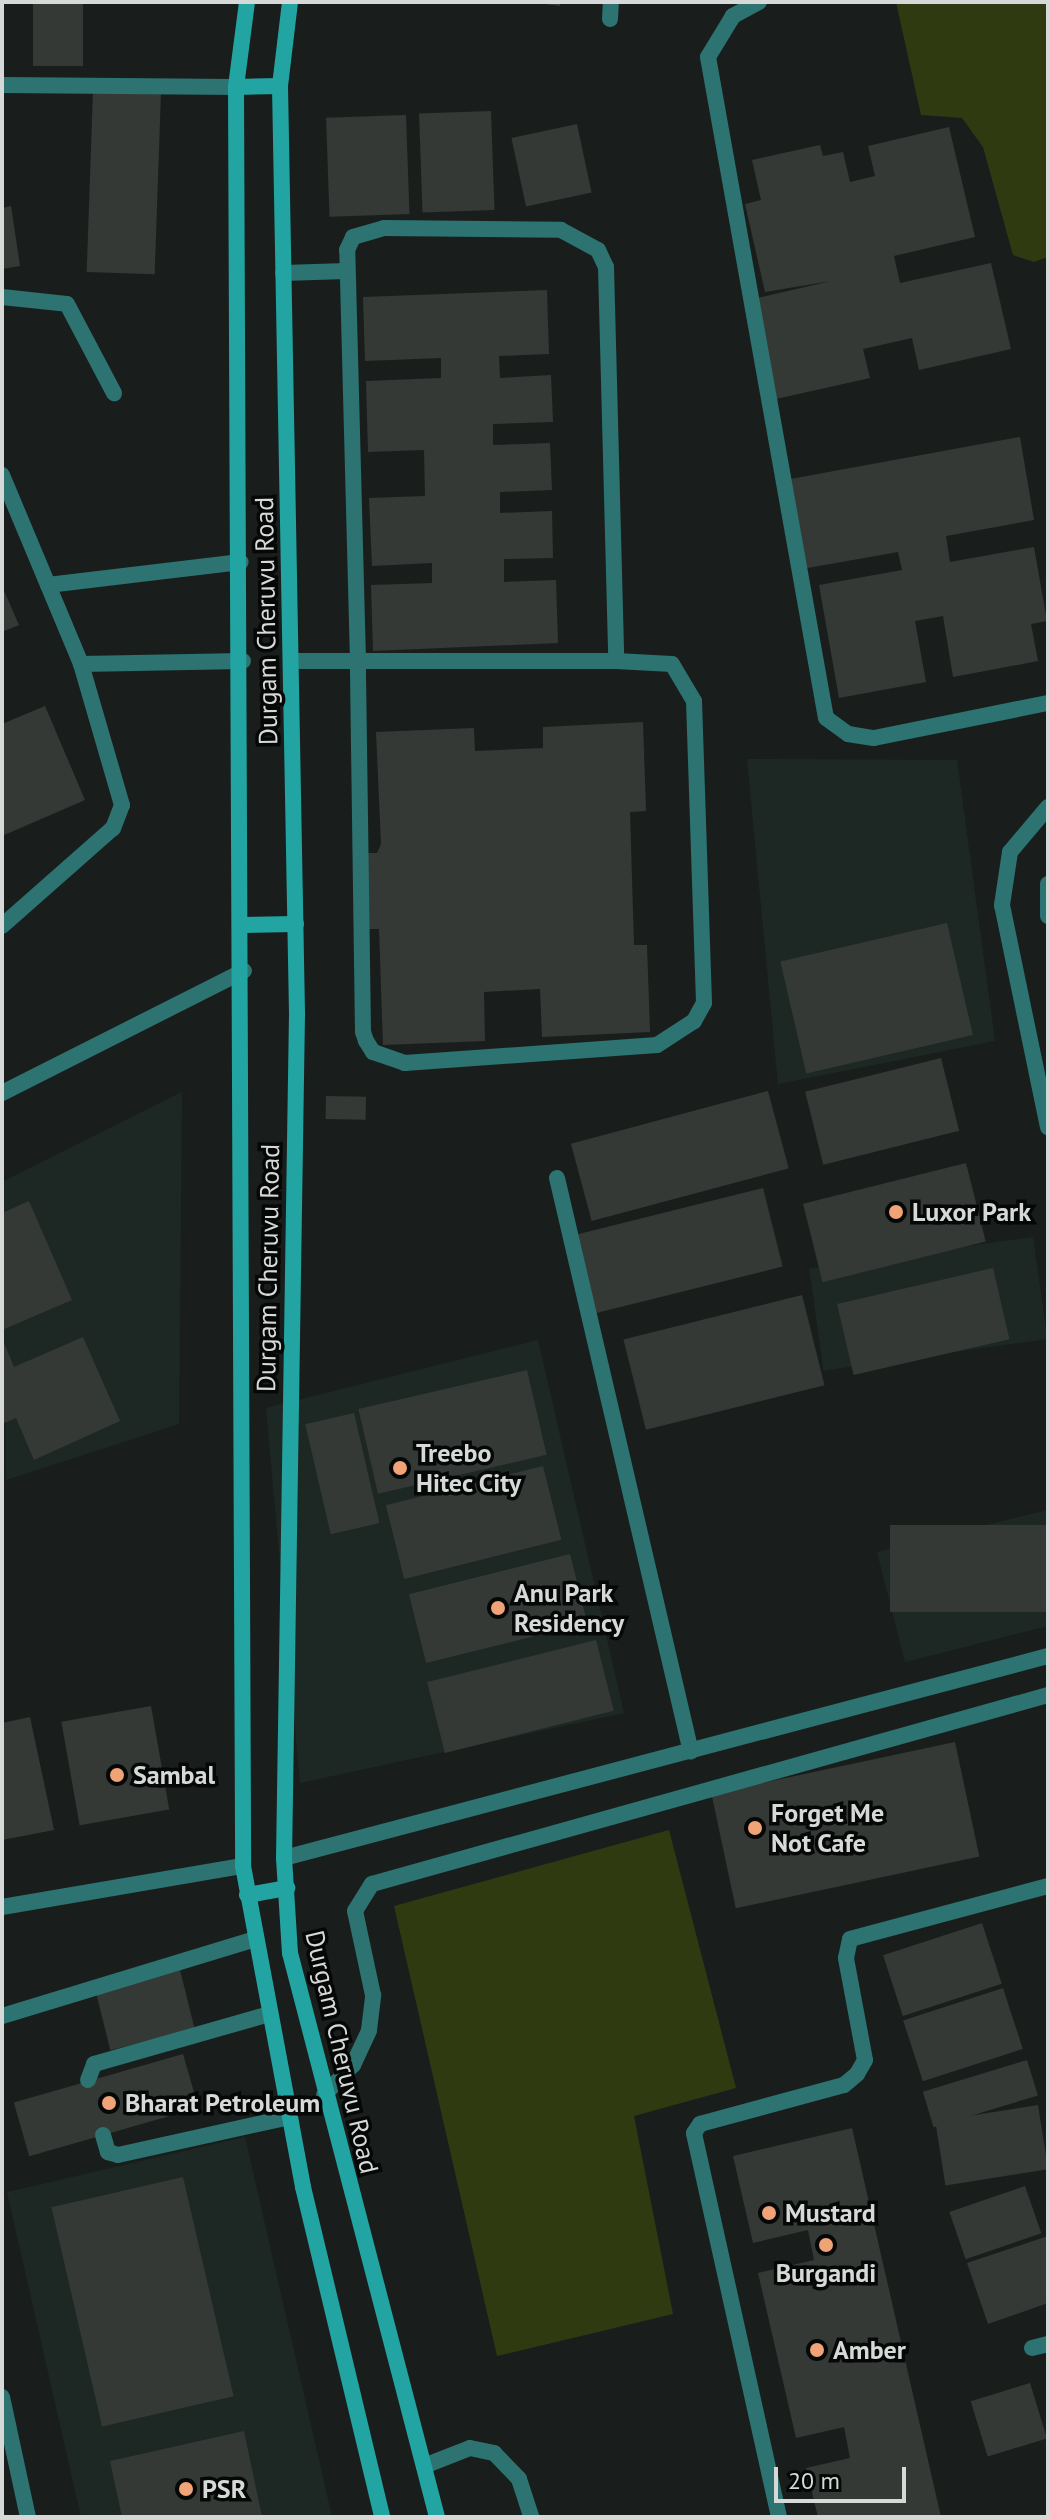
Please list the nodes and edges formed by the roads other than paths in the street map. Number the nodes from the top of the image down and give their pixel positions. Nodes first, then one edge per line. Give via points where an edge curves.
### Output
1 (247, 2) edge
2 (290, 2) edge
3 (759, 2) edge
4 (2, 85) edge
5 (280, 86) junction
6 (236, 87) junction
7 (347, 271) junction
8 (283, 273) junction
9 (2, 297) edge
10 (114, 393) dead end
11 (2, 475) edge
12 (241, 562) junction
13 (48, 585) junction
14 (243, 661) junction
15 (292, 661) junction
16 (358, 661) junction
17 (616, 661) junction
18 (81, 664) junction
19 (1048, 703) edge
20 (1048, 807) edge
21 (1048, 884) edge
22 (1048, 916) edge
23 (296, 924) junction
24 (243, 925) junction
25 (2, 926) edge
26 (244, 971) junction
27 (2, 1093) edge
28 (1048, 1127) edge
29 (557, 1178) dead end
30 (1048, 1656) edge
31 (1048, 1695) edge
32 (691, 1752) junction
33 (284, 1858) junction
34 (243, 1866) junction
35 (1048, 1886) edge
36 (287, 1888) junction
37 (247, 1895) junction
38 (2, 1907) edge
39 (255, 1939) junction
40 (270, 2014) junction
41 (2, 2016) edge
42 (88, 2080) dead end
43 (324, 2095) junction
44 (289, 2117) junction
45 (103, 2135) dead end
46 (2, 2397) edge
47 (424, 2466) junction
48 (28, 2517) edge
49 (382, 2517) edge
50 (437, 2517) edge
51 (531, 2517) edge
52 (779, 2517) edge

1 - 6 main road, Durgam Cheruvu Road
2 - 5 main road, Durgam Cheruvu Road
3 - 19 street via 733,16 708,57 826,718 848,734 874,738
4 - 6 street
5 - 6 main road
5 - 8 main road, Durgam Cheruvu Road
6 - 12 main road, Durgam Cheruvu Road
7 - 8 street
7 - 16 street
7 - 17 street via 353,237 384,228 561,230 598,250 606,267
8 - 15 main road, Durgam Cheruvu Road
9 - 10 street via 67,304
11 - 13 street
12 - 13 street
12 - 14 main road, Durgam Cheruvu Road
13 - 18 street
14 - 18 street
14 - 24 main road, Durgam Cheruvu Road
15 - 16 street
15 - 23 main road, Durgam Cheruvu Road
16 - 17 street
16 - 17 street via 363,1032 373,1052 405,1063 657,1045 694,1021 704,1003 694,701 672,664
18 - 25 street via 120,818
20 - 28 street via 1010,852 1002,905
21 - 22 street
23 - 24 main road
23 - 33 main road, Durgam Cheruvu Road
24 - 26 main road, Durgam Cheruvu Road
26 - 27 street
26 - 34 main road, Durgam Cheruvu Road
29 - 32 street
30 - 32 street
31 - 43 street via 372,1884 355,1911 373,1995 369,2030 353,2065
32 - 33 street
33 - 36 main road, Durgam Cheruvu Road
34 - 37 main road, Durgam Cheruvu Road
34 - 38 street
35 - 52 street via 850,1939 846,1958 865,2060 857,2074 844,2085 700,2124 694,2133
36 - 37 main road
36 - 43 main road, Durgam Cheruvu Road via 290,1953
37 - 39 main road, Durgam Cheruvu Road
39 - 40 main road, Durgam Cheruvu Road
39 - 41 street
40 - 42 street via 94,2064
40 - 44 main road, Durgam Cheruvu Road
43 - 47 main road, Durgam Cheruvu Road
44 - 45 street via 118,2155 108,2152
44 - 49 main road, Durgam Cheruvu Road
46 - 48 street
47 - 50 main road, Durgam Cheruvu Road
47 - 51 street via 470,2448 494,2453 519,2479

